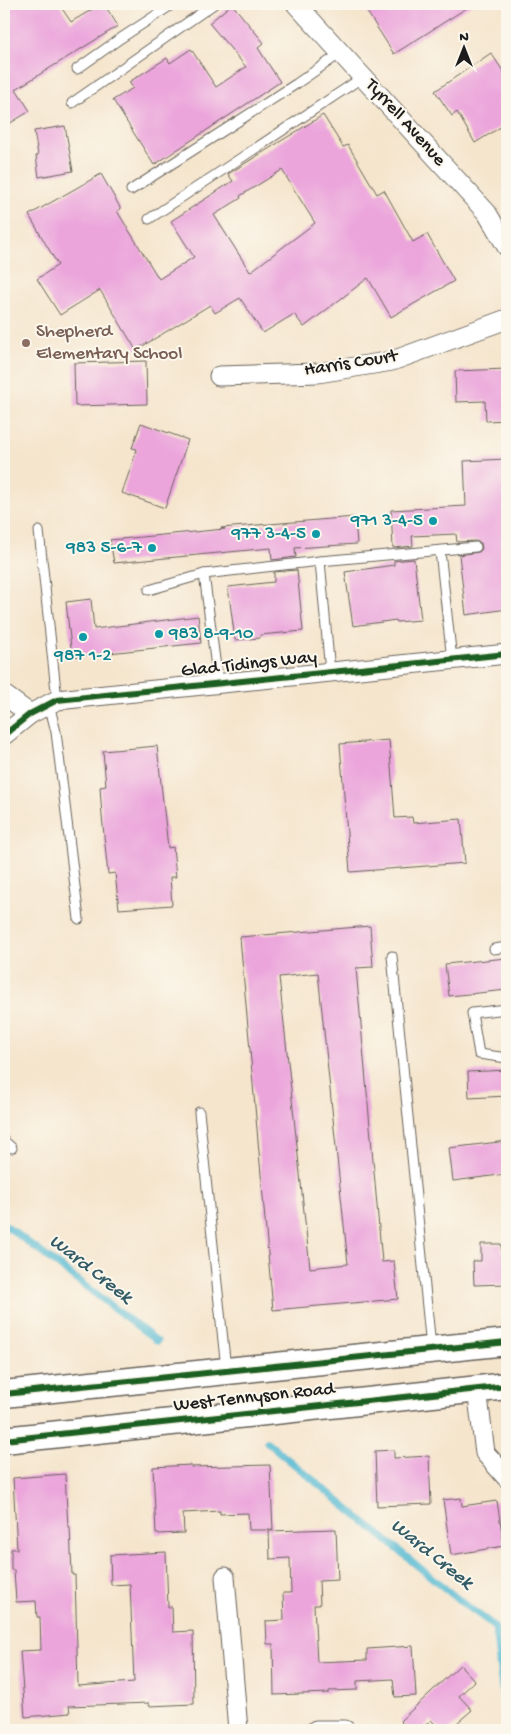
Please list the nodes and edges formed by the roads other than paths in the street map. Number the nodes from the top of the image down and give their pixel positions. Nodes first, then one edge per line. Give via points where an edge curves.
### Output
1 (173, 4) edge
2 (214, 4) edge
3 (303, 6) edge
4 (341, 52) junction
5 (77, 69) dead end
6 (363, 77) junction
7 (72, 103) dead end
8 (131, 190) dead end
9 (149, 218) dead end
10 (507, 247) edge
11 (507, 318) edge
12 (219, 376) dead end
13 (39, 531) dead end
14 (476, 547) dead end
15 (440, 550) junction
16 (320, 561) junction
17 (204, 574) junction
18 (149, 590) dead end
19 (507, 654) edge
20 (452, 660) junction
21 (330, 672) junction
22 (218, 684) junction
23 (4, 695) edge
24 (53, 702) junction
25 (30, 714) junction
26 (4, 735) edge
27 (79, 918) dead end
28 (507, 947) edge
29 (494, 949) dead end
30 (392, 956) dead end
31 (507, 1009) edge
32 (507, 1058) edge
33 (199, 1112) dead end
34 (4, 1141) edge
35 (12, 1148) dead end
36 (507, 1342) edge
37 (431, 1350) junction
38 (227, 1372) junction
39 (507, 1386) edge
40 (477, 1389) junction
41 (4, 1394) edge
42 (4, 1440) edge
43 (507, 1478) edge
44 (225, 1577) dead end
45 (238, 1730) edge
46 (316, 1730) edge
47 (344, 1730) edge

1 - 5 lane
2 - 7 lane
3 - 4 street, Tyrrell Avenue
4 - 6 street, Tyrrell Avenue
4 - 8 lane
6 - 9 lane
6 - 10 street, Tyrrell Avenue via 487,213
11 - 12 street, Harris Court via 392,361 318,373
13 - 24 lane
14 - 15 lane
15 - 16 lane
15 - 20 lane
16 - 17 lane
16 - 21 lane
17 - 18 lane
17 - 22 lane
19 - 20 street, Glad Tidings Way
20 - 21 street, Glad Tidings Way
21 - 22 street, Glad Tidings Way
22 - 24 street, Glad Tidings Way
23 - 25 street
24 - 25 street, Glad Tidings Way
24 - 27 lane
25 - 26 street, Glad Tidings Way
28 - 29 lane
30 - 37 lane
31 - 32 lane via 472,1012 479,1054
33 - 38 lane
34 - 35 lane
36 - 37 main road, West Tennyson Road
37 - 38 main road, West Tennyson Road
38 - 41 main road, West Tennyson Road
39 - 40 main road, West Tennyson Road
40 - 42 main road, West Tennyson Road
40 - 43 street via 486,1453
44 - 45 street
46 - 47 street

